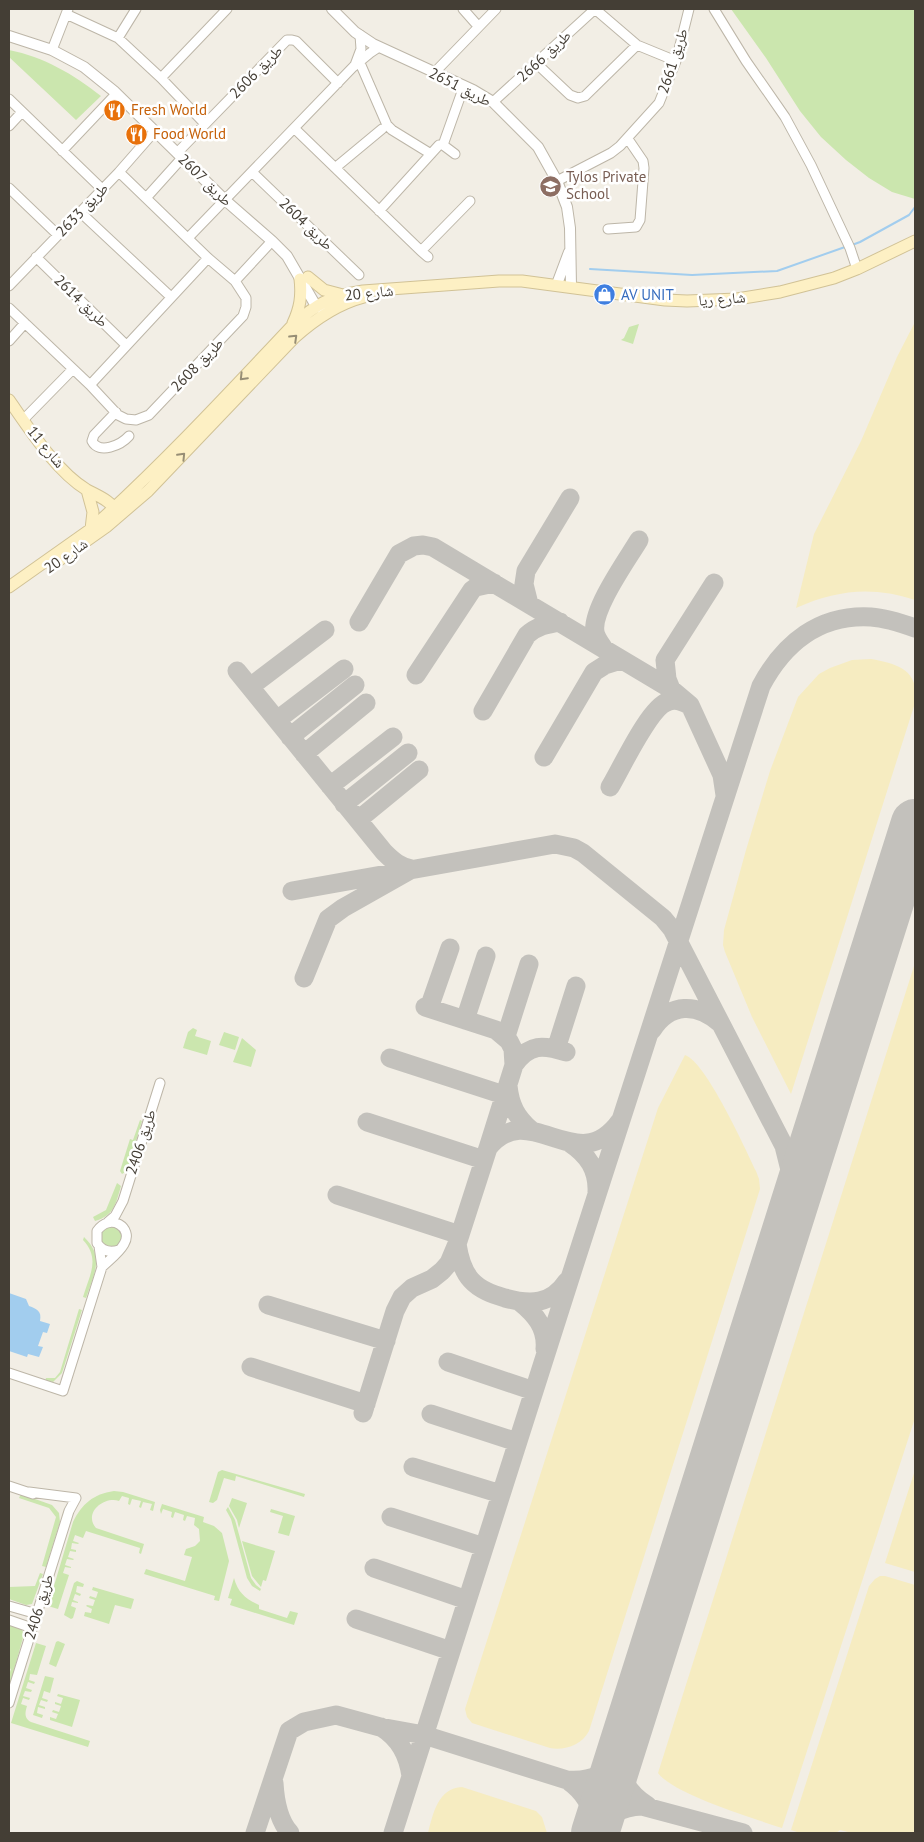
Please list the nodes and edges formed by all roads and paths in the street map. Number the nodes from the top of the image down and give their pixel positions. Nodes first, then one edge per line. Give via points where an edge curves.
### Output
1 (136, 9) edge
2 (227, 9) edge
3 (332, 9) edge
4 (462, 9) edge
5 (496, 9) edge
6 (595, 9) edge
7 (689, 9) edge
8 (714, 9) edge
9 (67, 11) edge
10 (478, 26) junction
11 (360, 35) junction
12 (9, 36) edge
13 (118, 38) junction
14 (637, 44) junction
15 (379, 47) junction
16 (52, 50) junction
17 (676, 61) junction
18 (536, 63) junction
19 (356, 65) junction
20 (434, 72) junction
21 (160, 78) junction
22 (338, 83) junction
23 (464, 86) junction
24 (116, 94) junction
25 (9, 98) edge
26 (493, 102) junction
27 (22, 112) junction
28 (205, 124) junction
29 (9, 126) edge
30 (382, 128) dead end
31 (294, 130) junction
32 (154, 132) junction
33 (628, 139) junction
34 (442, 145) junction
35 (62, 150) junction
36 (431, 154) junction
37 (455, 154) dead end
38 (179, 156) junction
39 (335, 168) junction
40 (119, 172) junction
41 (252, 172) junction
42 (557, 181) junction
43 (9, 188) edge
44 (102, 189) junction
45 (146, 198) junction
46 (225, 200) junction
47 (470, 201) dead end
48 (379, 211) junction
49 (80, 212) junction
50 (608, 229) dead end
51 (58, 235) junction
52 (188, 238) junction
53 (272, 241) junction
54 (915, 241) edge
55 (569, 252) junction
56 (36, 257) junction
57 (208, 258) junction
58 (857, 269) junction
59 (359, 275) dead end
60 (304, 278) junction
61 (234, 281) junction
62 (557, 284) junction
63 (9, 286) edge
64 (570, 286) junction
65 (400, 289) junction
66 (343, 295) junction
67 (171, 297) junction
68 (9, 308) edge
69 (319, 309) junction
70 (25, 323) junction
71 (292, 326) junction
72 (9, 341) edge
73 (126, 345) junction
74 (73, 369) junction
75 (90, 385) junction
76 (9, 400) edge
77 (116, 412) junction
78 (23, 420) junction
79 (129, 436) dead end
80 (135, 488) junction
81 (87, 490) junction
82 (116, 512) junction
83 (91, 528) junction
84 (34, 573) junction
85 (9, 587) edge
86 (9, 596) edge
87 (160, 1083) dead end
88 (123, 1201) junction
89 (108, 1222) junction
90 (124, 1229) junction
91 (100, 1246) junction
92 (119, 1250) junction
93 (102, 1267) junction
94 (9, 1373) edge
95 (9, 1486) edge
96 (29, 1492) junction
97 (69, 1511) junction
98 (9, 1606) edge
99 (37, 1614) junction
100 (9, 1620) edge
101 (32, 1628) junction
102 (9, 1703) edge

1 - 13 street
2 - 21 street
3 - 11 street, طريق 2651
4 - 10 street
5 - 10 street
6 - 14 street
6 - 18 street, طريق 2666
7 - 17 street, طريق 2661
8 - 58 street via 785,117 811,165
9 - 13 street
9 - 16 street
10 - 20 street
11 - 15 street, طريق 2651
11 - 19 street via 361,50
12 - 16 street, طريق 2607
13 - 21 street
14 - 17 street
14 - 18 street via 585,96 578,98 570,95
15 - 19 street
15 - 20 street, طريق 2651
16 - 24 street, طريق 2607 via 84,67
17 - 33 street, طريق 2661 via 659,103
18 - 26 street, طريق 2666
19 - 22 street
19 - 36 street via 387,125
20 - 23 street, طريق 2651
21 - 28 street
22 - 28 street, طريق 2606 via 296,41 287,40
22 - 31 street
23 - 26 street, طريق 2651
23 - 34 street
24 - 32 street, طريق 2607
24 - 35 street
25 - 27 street
26 - 42 street, طريق 2651 via 538,146
27 - 29 street
27 - 35 street
28 - 38 street, طريق 2606
30 - 39 street
31 - 39 street
31 - 41 street
32 - 38 street, طريق 2607
32 - 40 street, طريق 2633
33 - 42 street, طريق 2661 via 611,153
33 - 50 street via 643,161 640,220 636,227
34 - 36 street
34 - 37 street
35 - 44 street
36 - 48 street
38 - 45 street
38 - 46 street, طريق 2607
39 - 48 street
40 - 44 street, طريق 2633
40 - 45 street, طريق 2608
41 - 46 street
41 - 59 street, طريق 2604
42 - 55 street, طريق 2651 via 569,217
43 - 51 street
44 - 49 street, طريق 2633
45 - 52 street, طريق 2608
46 - 52 street
46 - 53 street, طريق 2607
47 - 48 street via 425,254
49 - 51 street, طريق 2633
49 - 67 street
51 - 56 street, طريق 2633
52 - 57 street, طريق 2608
53 - 60 street, طريق 2607 via 300,267
53 - 61 street
54 - 58 main road, شارع ريا
55 - 62 street, طريق 2651
55 - 64 street, طريق 2651
56 - 63 street, طريق 2633
56 - 73 street, طريق 2614
57 - 61 street, طريق 2608
57 - 67 street
58 - 64 main road, شارع ريا via 780,292 721,300 665,300
60 - 66 main road via 324,290
60 - 69 street, طريق 2607
60 - 71 main road via 301,301
61 - 77 street, طريق 2608 via 247,302 243,316 149,414 131,420
62 - 64 main road, شارع ريا
62 - 65 main road, شارع ريا via 499,281
65 - 66 main road, شارع 20
65 - 69 main road, شارع 20 via 354,300 333,310
66 - 69 main road, شارع 20
67 - 73 street
68 - 70 street, طريق 2608
69 - 71 main road, شارع 20
82 -> 69 main road, شارع 20 via 148,491
70 - 72 street
70 - 74 street, طريق 2608
71 -> 80 main road, شارع 20
73 - 75 street
74 - 75 street, طريق 2608
74 - 78 street
75 - 77 street, طريق 2608
76 - 78 main road, شارع 11
77 - 79 street via 94,435 92,443 98,447 111,447
78 - 81 main road, شارع 11 via 56,461
80 - 81 main road via 112,494
80 - 82 main road, شارع 20
81 - 82 main road, شارع 11 via 92,497
81 - 83 main road via 93,512
82 - 83 main road, شارع 20
82 - 84 main road, شارع 20 via 80,546
83 - 84 main road, شارع 20
84 - 85 main road, شارع 20
84 - 86 main road, شارع 20
87 - 88 street, طريق 2406
88 - 89 street, طريق 2406
88 - 90 street, طريق 2406
89 - 90 street via 117,1223
89 - 91 street, طريق 2406 via 97,1231 96,1239
90 - 92 street, طريق 2406 via 126,1240
91 - 92 street via 109,1252
91 - 93 street, طريق 2406
92 - 93 street, طريق 2406
93 - 94 street, طريق 2406 via 63,1391
95 - 96 street, طريق 2406
96 - 97 street, طريق 2406
96 - 97 street, طريق 2406 via 76,1498
97 - 99 street, طريق 2406
98 - 99 street
99 - 101 street, طريق 2406
100 - 101 street
101 - 102 street, طريق 2406

